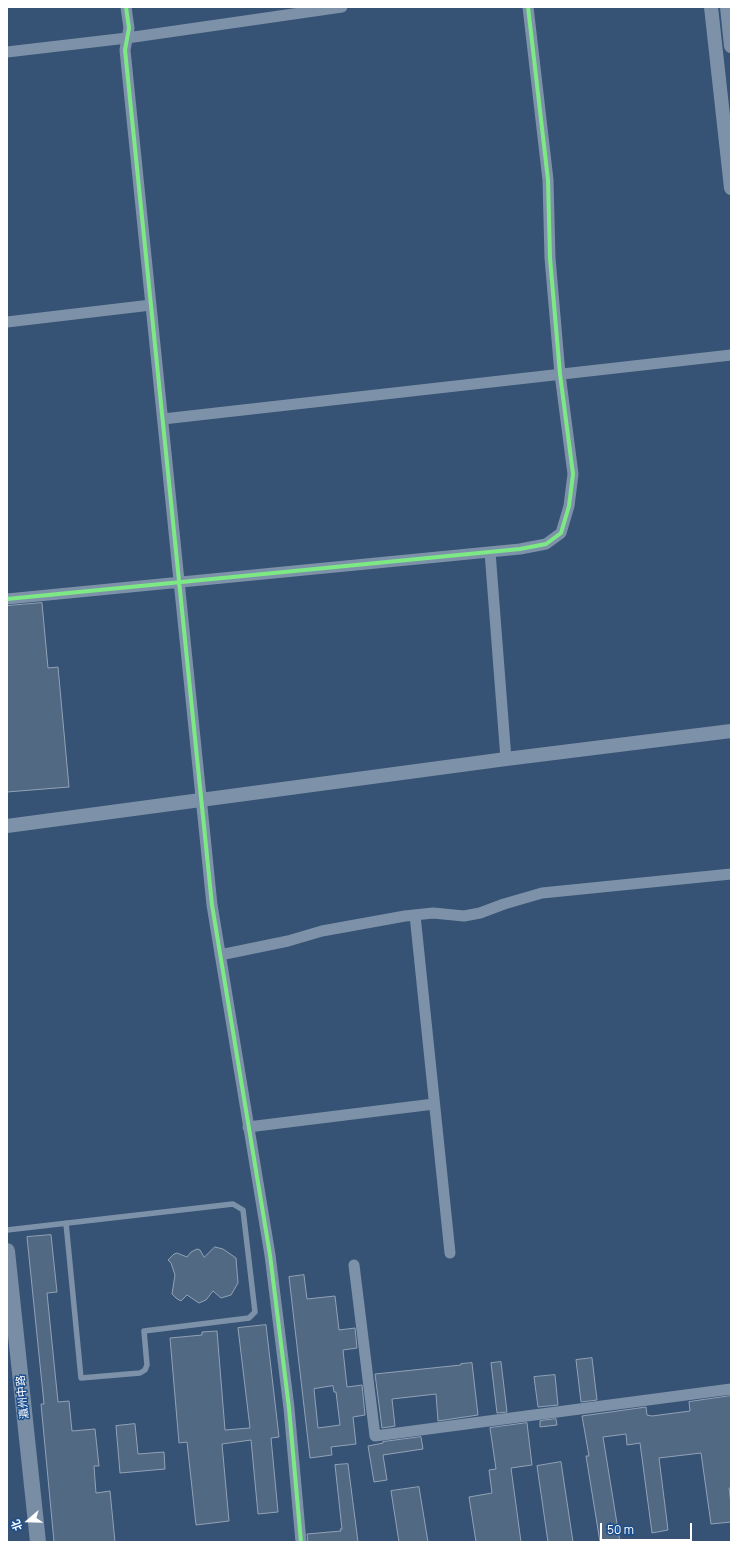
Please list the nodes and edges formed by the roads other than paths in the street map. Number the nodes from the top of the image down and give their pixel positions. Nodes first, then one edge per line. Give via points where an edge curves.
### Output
1 (126, 7) edge
2 (342, 7) edge
3 (528, 7) edge
4 (711, 7) edge
5 (727, 7) edge
6 (127, 38) junction
7 (731, 46) edge
8 (7, 52) edge
9 (731, 188) edge
10 (151, 305) junction
11 (7, 322) edge
12 (731, 355) edge
13 (560, 374) junction
14 (163, 419) junction
15 (490, 552) junction
16 (180, 583) junction
17 (7, 600) edge
18 (731, 731) edge
19 (506, 759) junction
20 (202, 800) junction
21 (7, 826) edge
22 (731, 874) edge
23 (414, 915) junction
24 (220, 955) junction
25 (434, 1104) junction
26 (248, 1127) junction
27 (66, 1223) junction
28 (7, 1230) edge
29 (7, 1251) edge
30 (450, 1254) dead end
31 (354, 1266) dead end
32 (731, 1389) edge
33 (38, 1542) edge
34 (301, 1542) edge

1 - 6 street via 129,28
2 - 6 street
3 - 13 street via 548,180 550,258
4 - 9 street
5 - 7 street
6 - 8 street
6 - 10 street via 125,50
10 - 11 street
10 - 14 street
12 - 13 street
13 - 14 street
13 - 15 street via 573,474 569,506 561,533 546,544
14 - 16 street
15 - 16 street
15 - 19 street
16 - 17 street
16 - 20 street
18 - 19 street
19 - 20 street
20 - 21 street
20 - 24 street via 212,905
22 - 23 street via 542,893 464,916 433,913
23 - 24 street via 322,931 288,942
23 - 25 street
24 - 26 street
25 - 26 street
25 - 30 street
26 - 34 street via 282,1344
27 - 27 lane via 233,1204 240,1207 243,1210 255,1312 249,1318 144,1331 147,1365 145,1370 140,1373 81,1378
27 - 28 lane
29 - 33 main road, 瀛州中路
31 - 32 street via 375,1436

